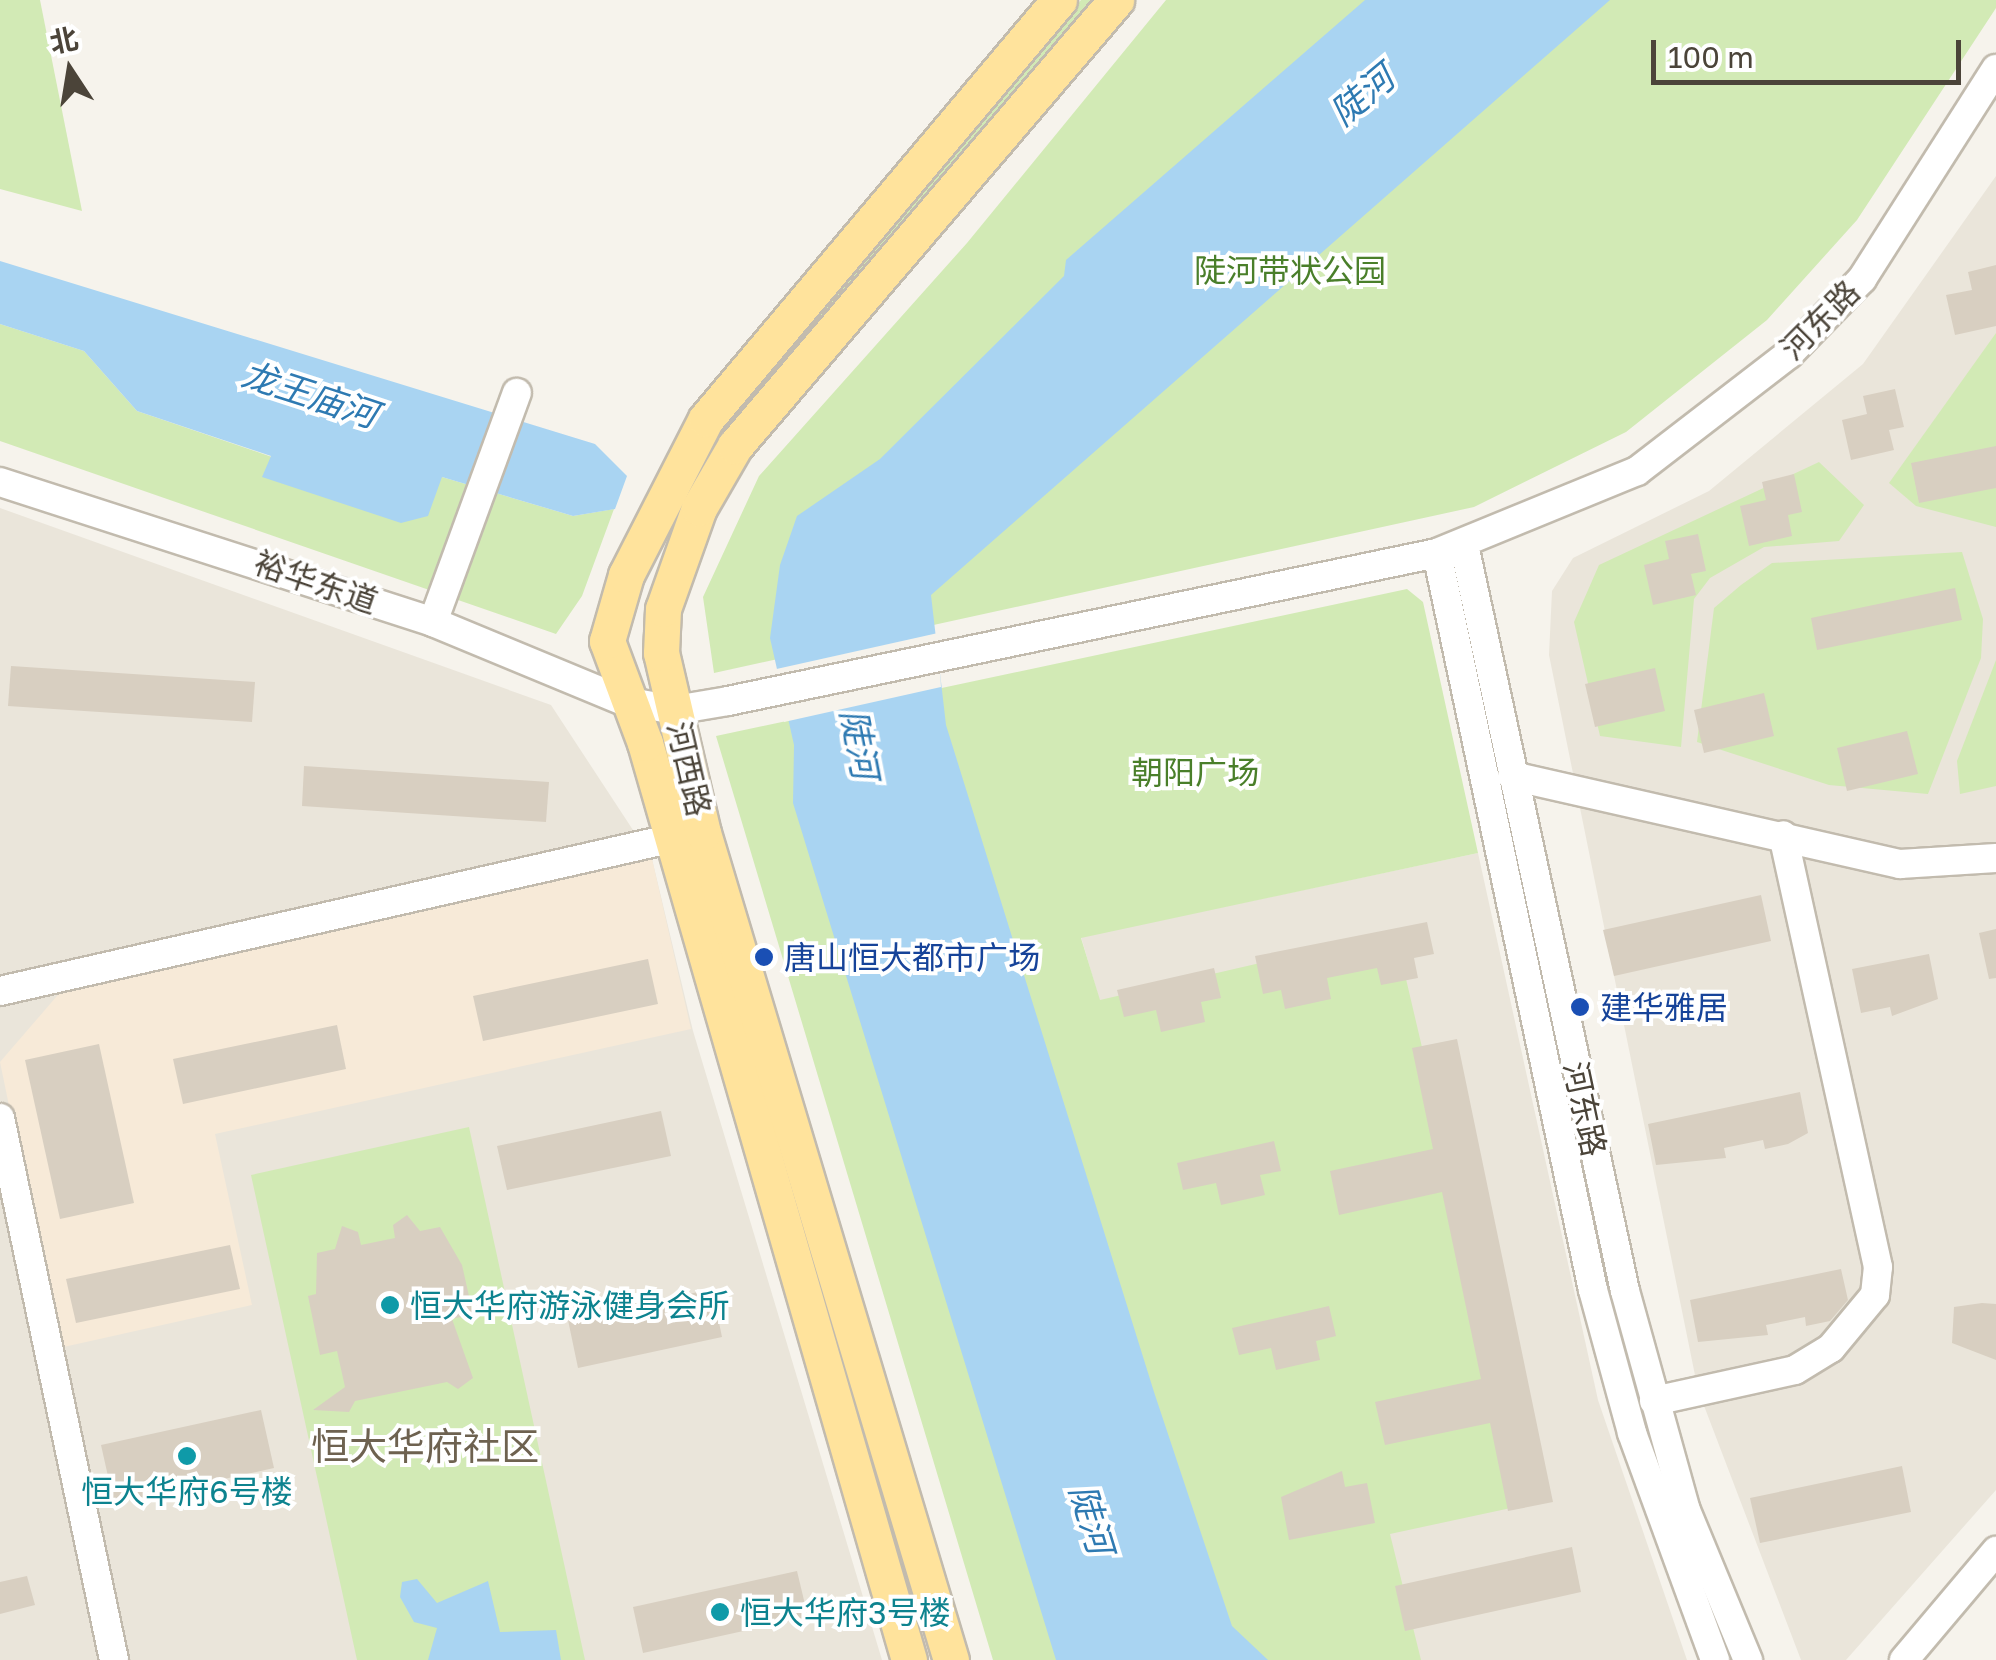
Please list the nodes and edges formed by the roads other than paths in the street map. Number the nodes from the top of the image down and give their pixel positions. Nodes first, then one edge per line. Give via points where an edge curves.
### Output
1 (1059, 0) edge
2 (1116, 0) edge
3 (1996, 69) edge
4 (517, 392) dead end
5 (0, 482) edge
6 (1450, 549) junction
7 (432, 622) junction
8 (624, 701) junction
9 (728, 701) joint
10 (675, 710) junction
11 (1512, 776) junction
12 (1783, 835) junction
13 (670, 839) junction
14 (1996, 858) edge
15 (0, 991) edge
16 (0, 1118) edge
17 (1654, 1401) junction
18 (1996, 1551) edge
19 (114, 1660) edge
20 (909, 1660) edge
21 (951, 1660) edge
22 (1715, 1660) edge
23 (1748, 1660) edge
24 (1904, 1660) edge

1 - 8 main road, 河西路 via 706,419 633,559 607,641
2 - 10 main road, 河西路 via 736,446 680,551 661,653
3 - 6 street, 河东路 via 1862,280 1789,354 1636,471
4 - 7 street
5 - 7 street, 裕华东道
6 - 9 street, 河东路
6 - 11 street, 河东路
6 - 22 street, 河东路 via 1593,1290 1653,1498
7 - 8 street, 裕华东道
8 - 10 street, 裕华东道
8 - 13 main road, 河西路 via 645,743
9 - 10 street, 裕华东道
10 - 21 main road, 河西路 via 708,850
11 - 12 street
11 - 17 street, 河东路
12 - 14 street via 1900,864
12 - 17 street via 1878,1267 1875,1295 1831,1348 1795,1370
13 - 15 street
13 - 20 main road, 河西路
16 - 19 street
17 - 23 street, 河东路 via 1685,1508
18 - 24 street

